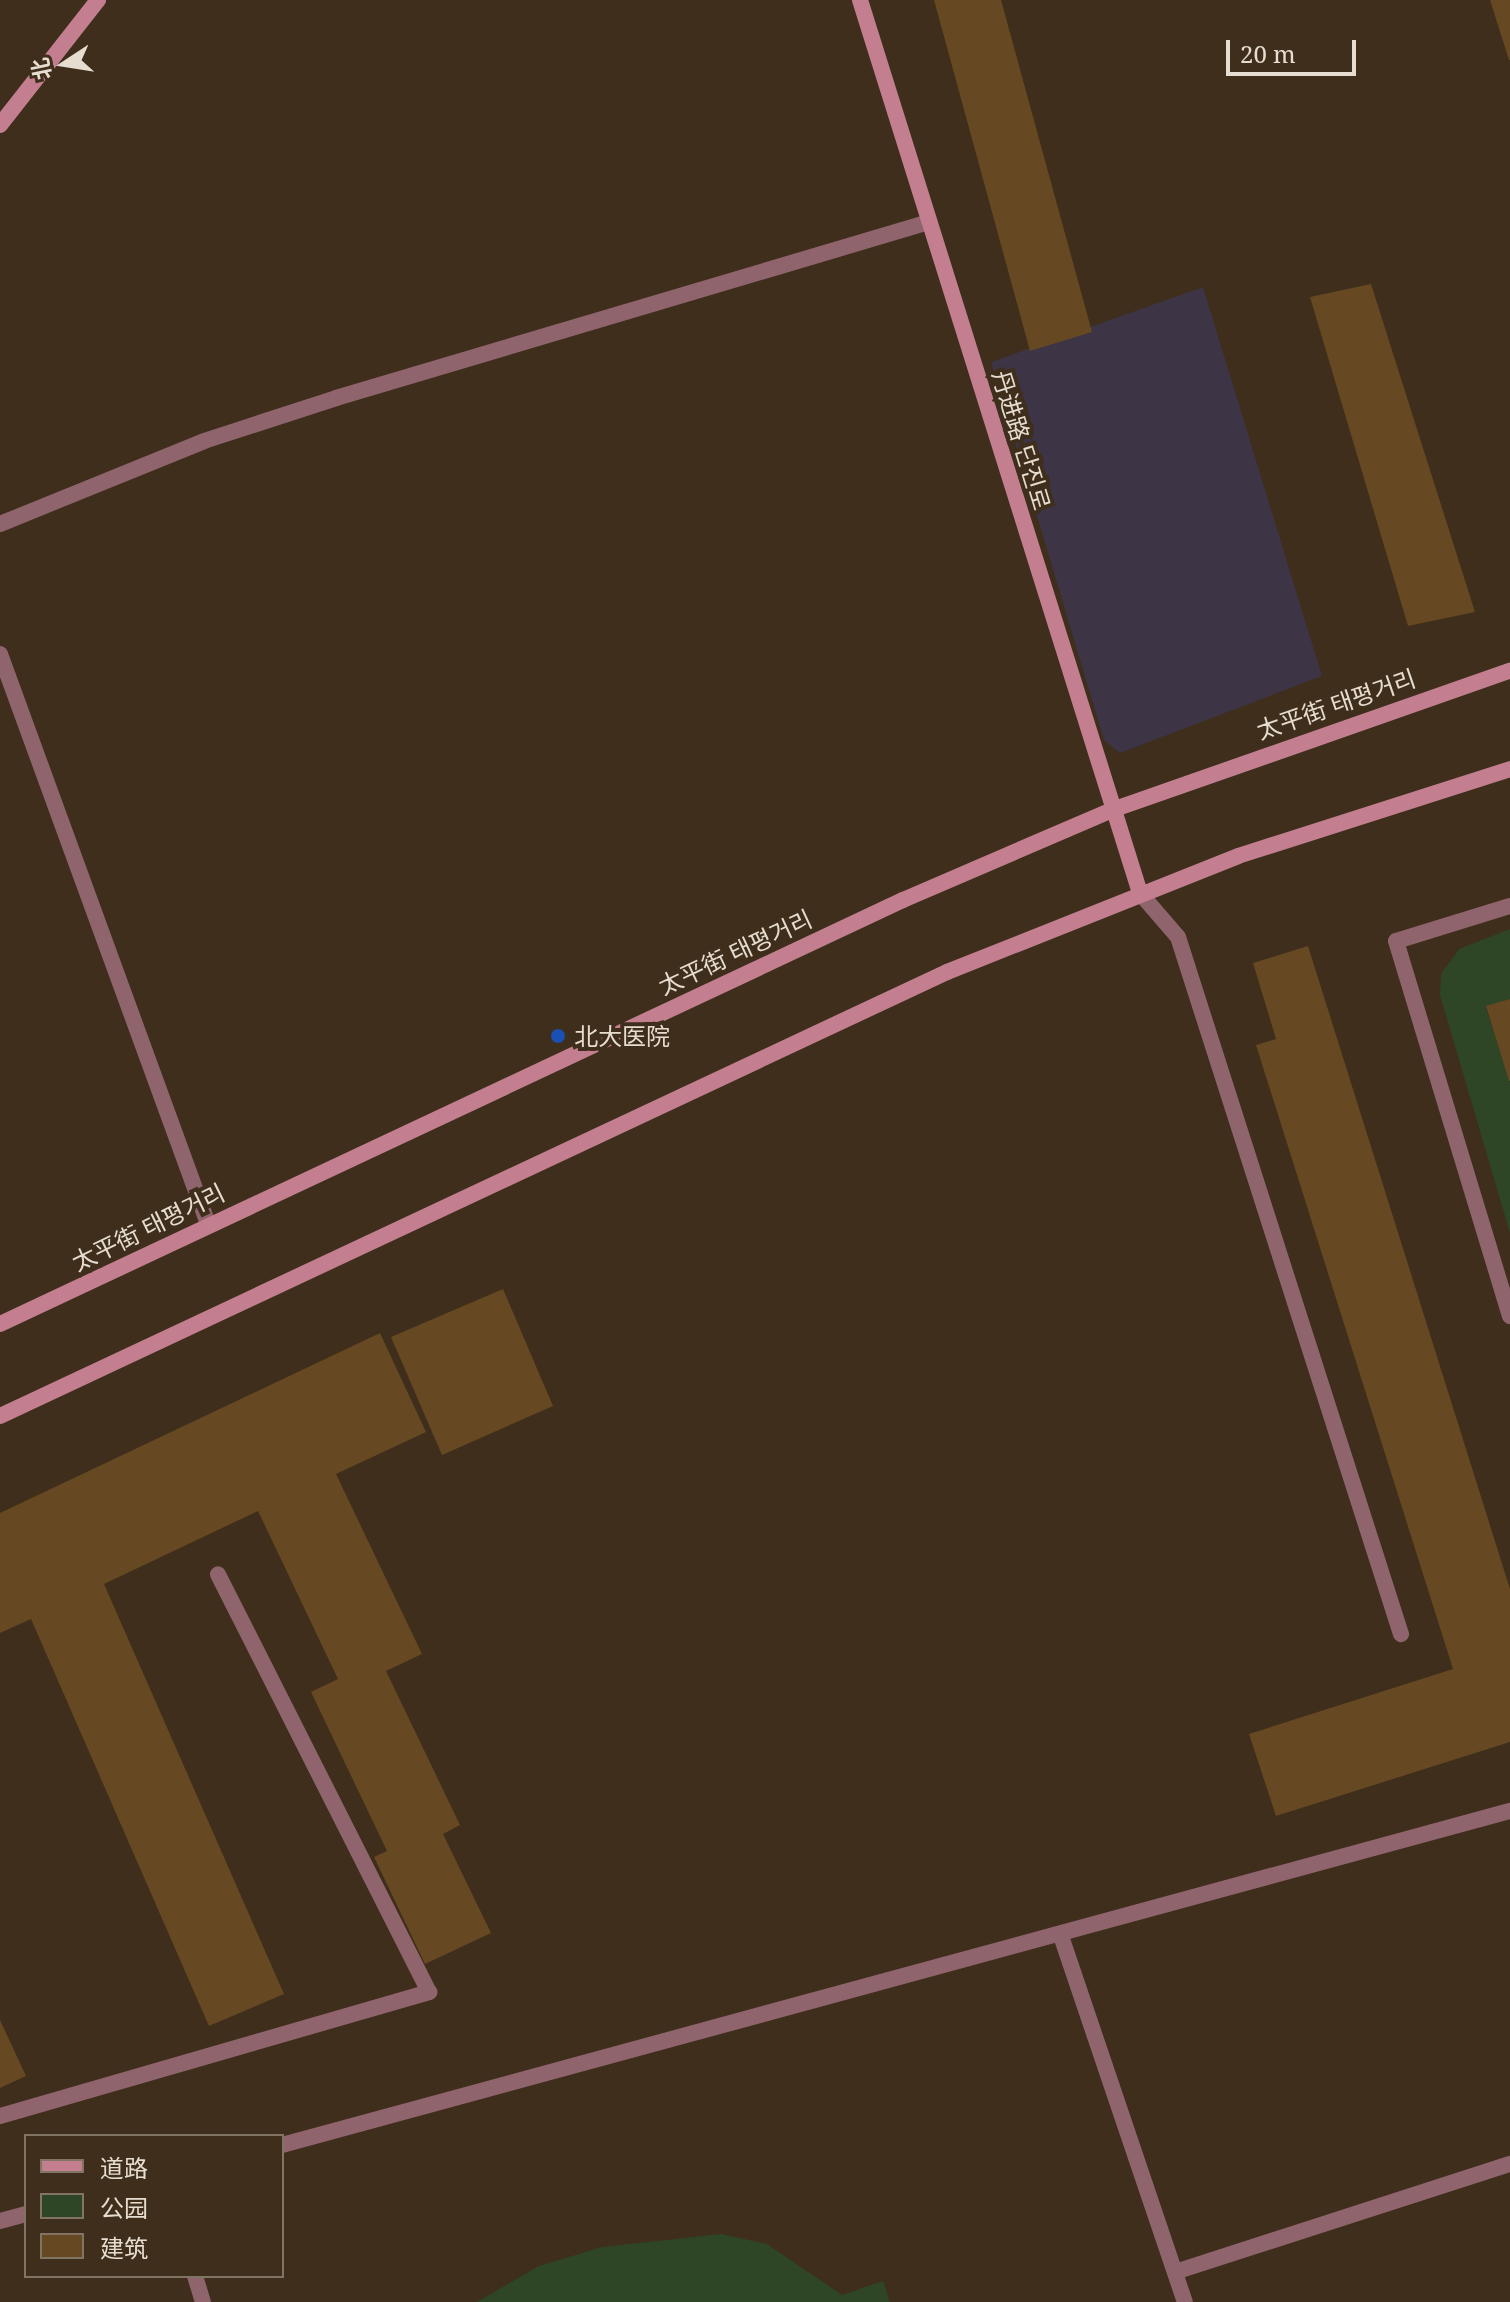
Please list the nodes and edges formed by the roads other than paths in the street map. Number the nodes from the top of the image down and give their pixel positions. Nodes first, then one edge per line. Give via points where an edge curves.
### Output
1 (98, 0) edge
2 (860, 0) edge
3 (0, 125) edge
4 (929, 222) junction
5 (0, 524) edge
6 (0, 654) edge
7 (1510, 671) edge
8 (1510, 769) edge
9 (1112, 810) junction
10 (1140, 893) junction
11 (1510, 906) edge
12 (208, 1224) junction
13 (1510, 1316) edge
14 (0, 1324) edge
15 (0, 1416) edge
16 (218, 1574) dead end
17 (1401, 1634) dead end
18 (1510, 1811) edge
19 (1061, 1936) junction
20 (0, 2116) edge
21 (284, 2144) edge
22 (1510, 2164) edge
23 (24, 2215) edge
24 (0, 2221) edge
25 (1175, 2272) junction
26 (196, 2278) edge
27 (203, 2302) edge
28 (1185, 2302) edge

1 - 3 main road
2 - 4 main road, 丹进路 단진로
4 - 5 street via 336,398 204,441
4 - 9 main road, 丹进路 단진로
6 - 12 street
7 - 9 main road, 太平街 태평거리
8 - 10 main road
9 - 10 main road, 丹进路 단진로
9 - 12 main road, 太平街 태평거리 via 903,900
10 - 15 main road via 880,1002
10 - 17 street via 1178,937
11 - 13 street via 1396,941
12 - 14 main road, 太平街 태평거리
16 - 20 street via 429,1992
18 - 19 street
19 - 21 street
19 - 25 street
22 - 25 street
23 - 24 street
25 - 28 street
26 - 27 street

